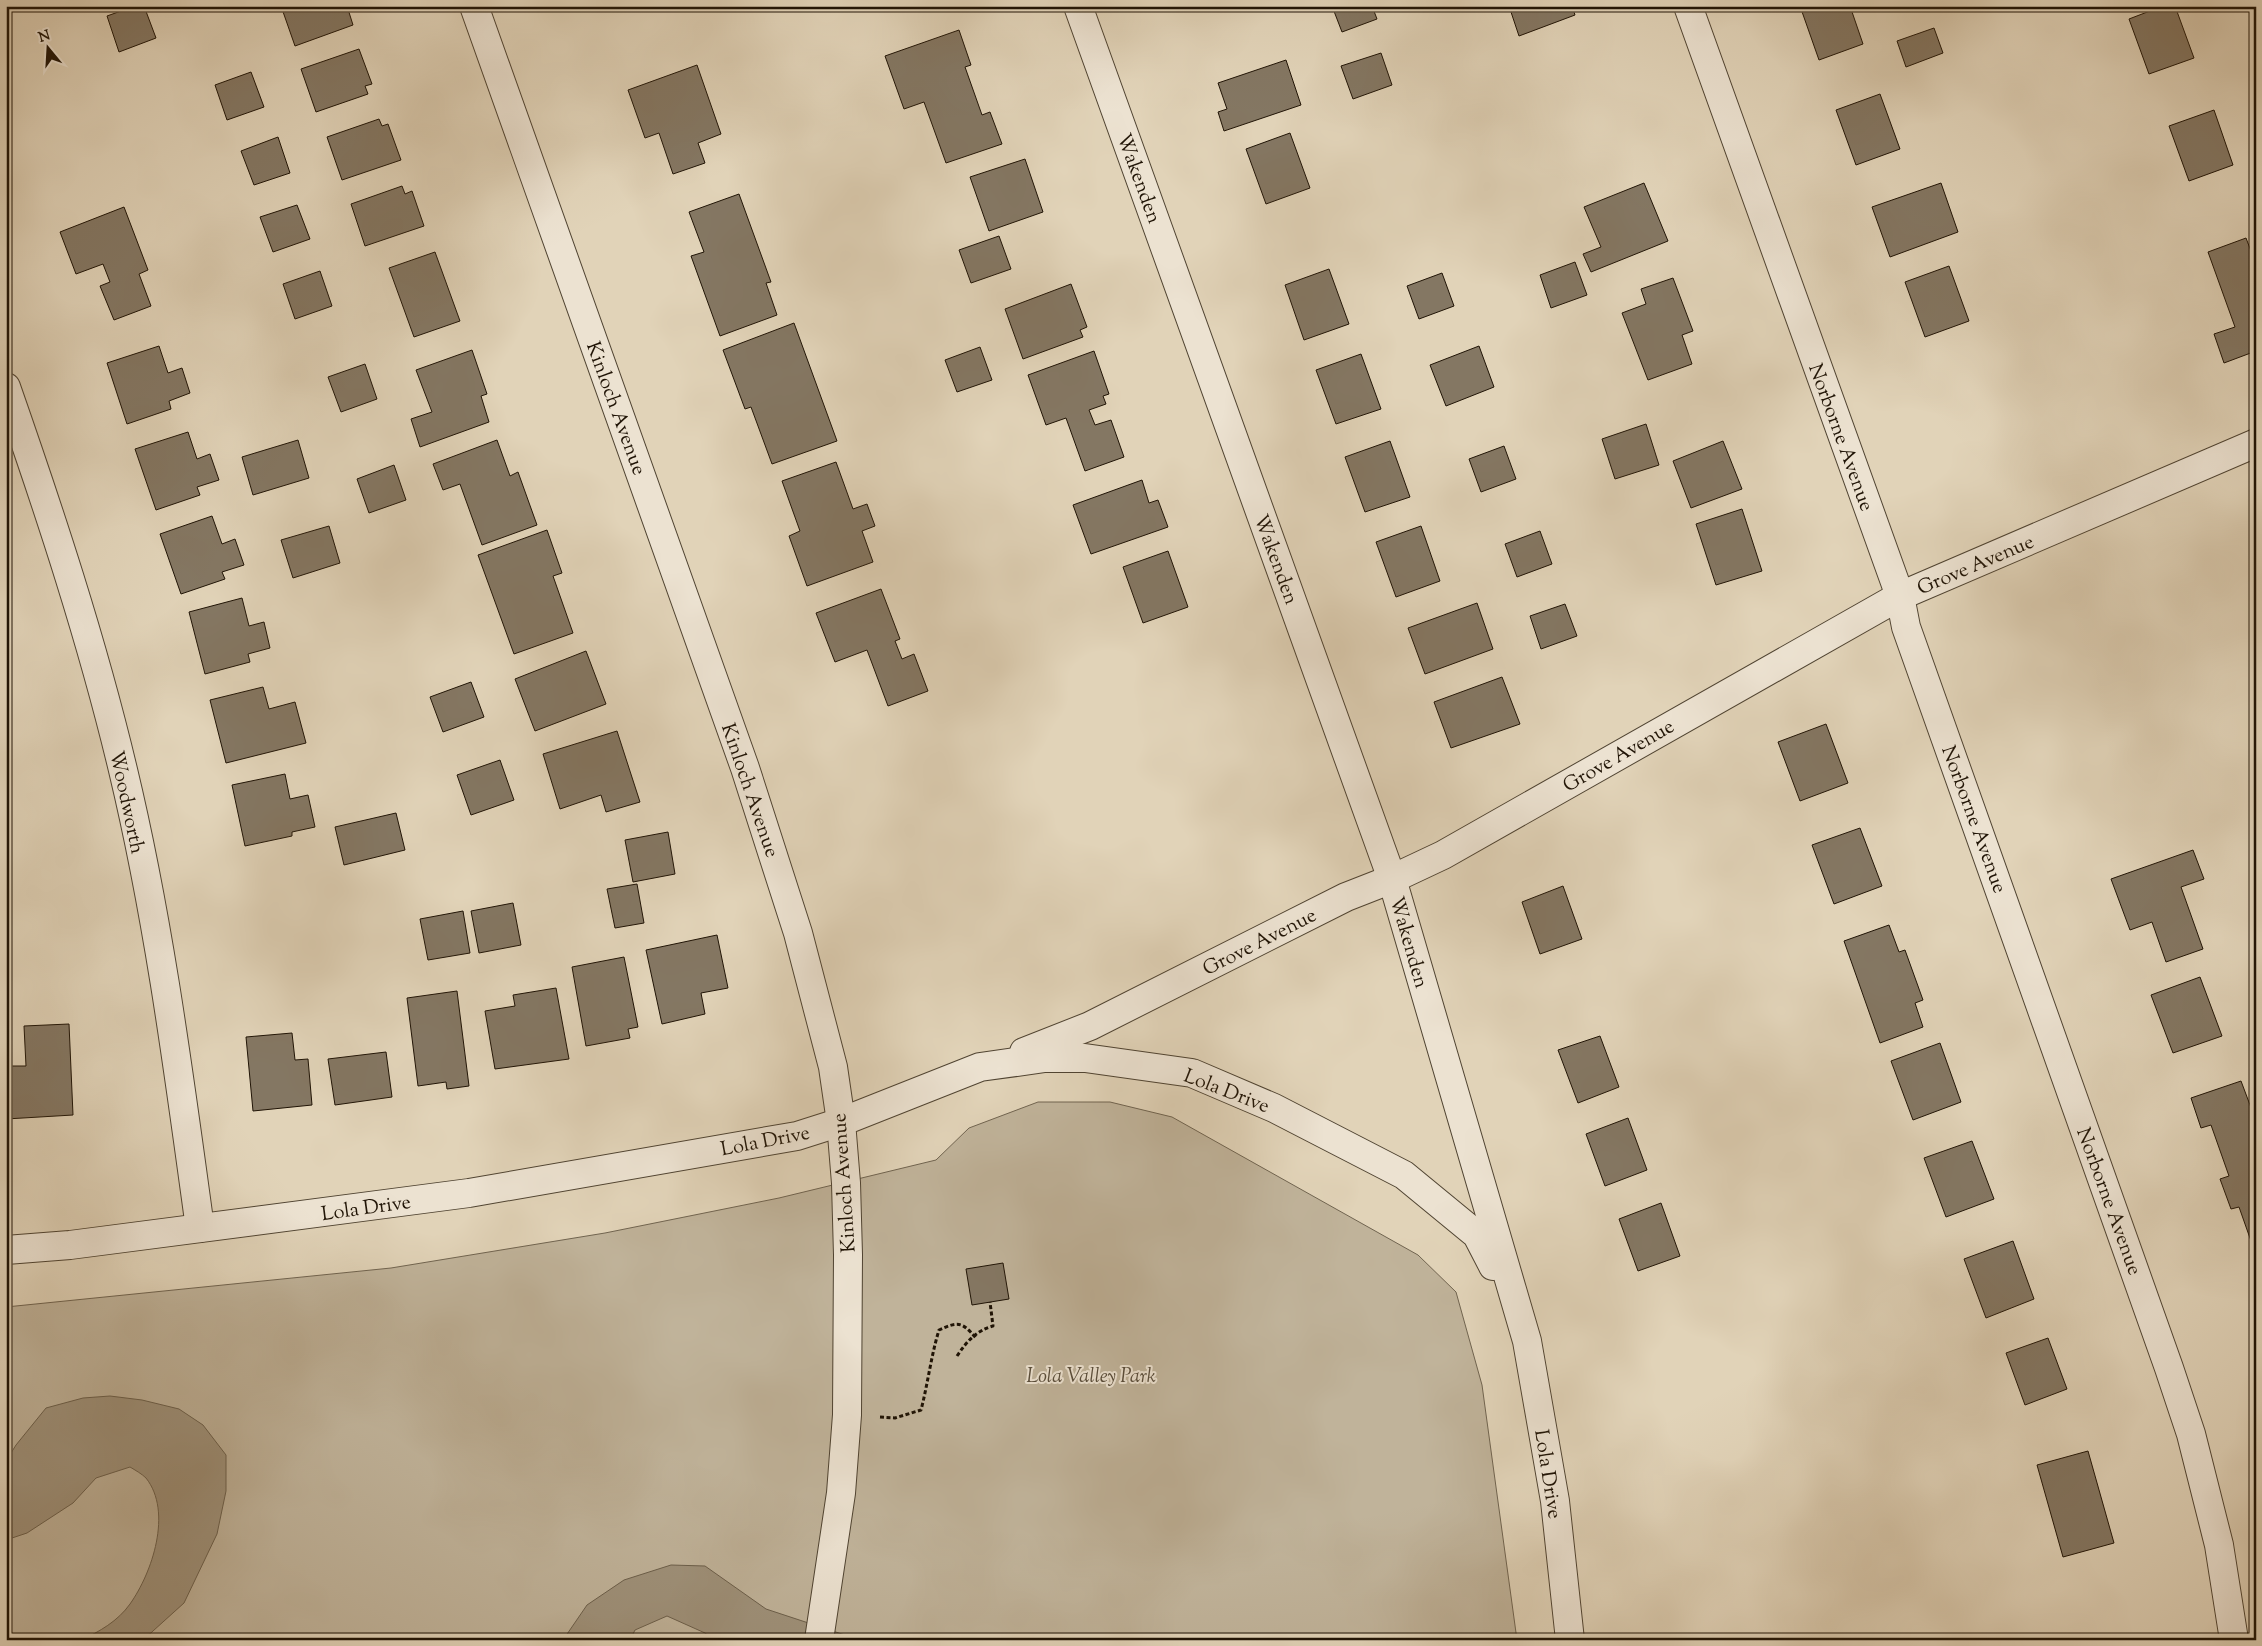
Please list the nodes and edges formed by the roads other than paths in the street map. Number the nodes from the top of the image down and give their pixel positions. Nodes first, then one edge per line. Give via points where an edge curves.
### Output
1 (474, 6) edge
2 (1078, 6) edge
3 (1688, 6) edge
4 (6, 387) edge
5 (2256, 443) edge
6 (1900, 596) junction
7 (1392, 879) junction
8 (980, 1067) junction
9 (1460, 1117) joint
10 (841, 1122) junction
11 (200, 1228) junction
12 (6, 1250) edge
13 (1517, 1311) junction
14 (819, 1640) edge
15 (1570, 1640) edge
16 (2234, 1640) edge

1 - 10 street, Kinloch Avenue via 745,768 798,933 832,1067
2 - 7 street, Wakenden
3 - 6 street, Norborne Avenue
4 - 11 street, Woodworth via 79,610 123,770 178,1071
5 - 6 street, Grove Avenue
6 - 7 street, Grove Avenue via 1443,855
6 - 16 street, Norborne Avenue via 1906,627 2191,1434 2219,1545
7 - 8 street, Grove Avenue via 1346,897 1090,1026
7 - 9 street, Wakenden
8 - 10 street, Lola Drive
8 - 13 street, Lola Drive via 1045,1058 1123,1062 1192,1073 1274,1108 1404,1175 1444,1206 1477,1235
9 - 13 street, Lola Drive
10 - 11 street, Lola Drive via 797,1136 469,1193
10 - 14 street, Kinloch Avenue via 848,1255 847,1415 841,1493
11 - 12 street, Lola Drive
13 - 15 street, Lola Drive via 1528,1341 1553,1492

